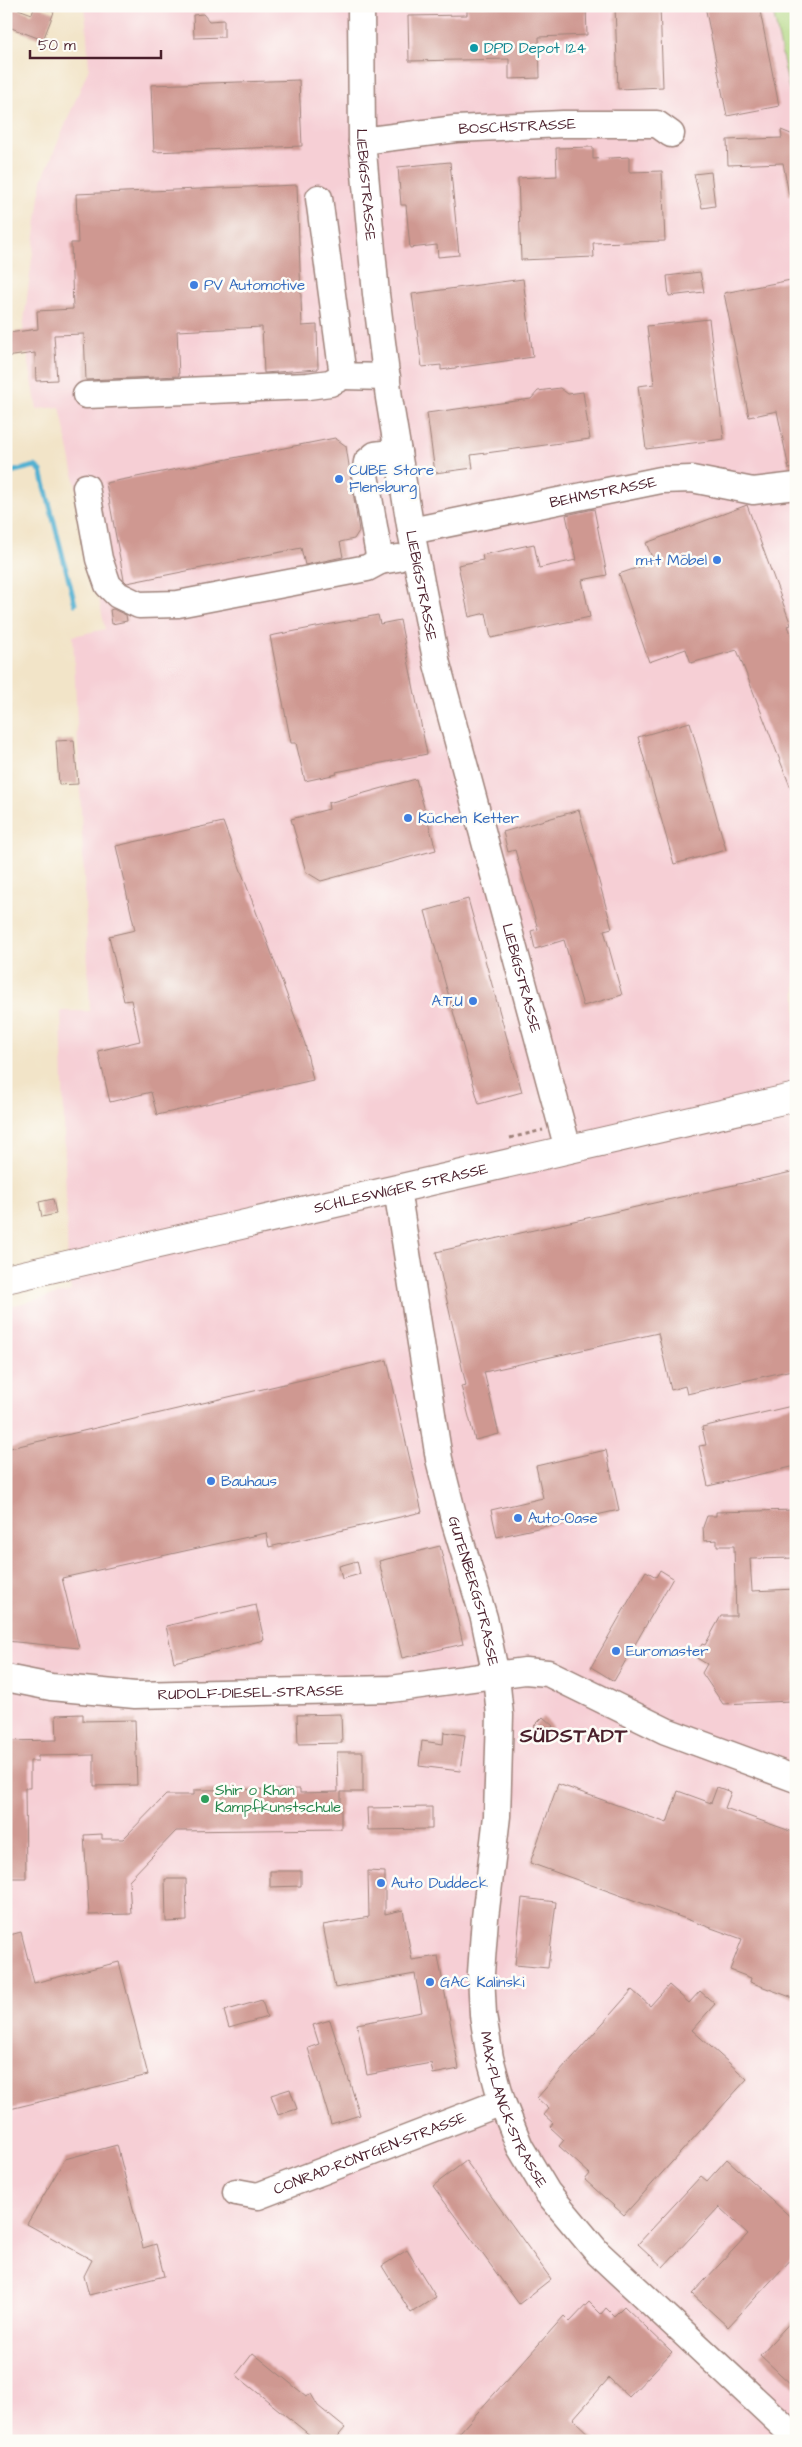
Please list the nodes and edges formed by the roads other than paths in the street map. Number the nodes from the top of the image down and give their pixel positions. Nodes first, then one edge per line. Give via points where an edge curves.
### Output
1 (361, 6) edge
2 (672, 134) dead end
3 (362, 141) junction
4 (319, 198) dead end
5 (343, 376) junction
6 (387, 377) junction
7 (86, 395) dead end
8 (398, 452) junction
9 (796, 486) edge
10 (86, 487) dead end
11 (413, 542) junction
12 (380, 561) junction
13 (796, 1097) edge
14 (568, 1149) junction
15 (397, 1188) junction
16 (6, 1280) edge
17 (496, 1676) junction
18 (6, 1678) edge
19 (796, 1779) edge
20 (502, 2102) junction
21 (236, 2192) dead end
22 (796, 2438) edge

1 - 3 street, LIEBIGSTRASSE
2 - 3 street, BOSCHSTRASSE via 657,124 563,124 456,129
3 - 6 street, LIEBIGSTRASSE
4 - 5 street
5 - 6 street
5 - 7 street via 330,383 308,386
6 - 8 street, LIEBIGSTRASSE
8 - 11 street, LIEBIGSTRASSE
8 - 12 street via 375,455 367,462 365,475
9 - 11 street, BEHMSTRASSE via 753,491 692,479 661,480
10 - 12 street, BEHMSTRASSE via 99,559 108,585 118,595 139,605 178,604 367,568
11 - 12 street, BEHMSTRASSE
11 - 14 street, LIEBIGSTRASSE via 437,664
13 - 14 main road, SCHLESWIGER STRASSE
14 - 15 main road, SCHLESWIGER STRASSE
15 - 16 main road, SCHLESWIGER STRASSE
15 - 17 street, GUTENBERGSTRASSE via 439,1459 484,1618
17 - 18 street, RUDOLF-DIESEL-STRASSE via 391,1690 135,1695 51,1687
17 - 19 street, GUTENBERGSTRASSE via 525,1671 548,1673 666,1731
17 - 20 street, MAX-PLANCK-STRASSE via 500,1723 497,1816 481,1973 483,2014
20 - 21 street, CONRAD-RÖNTGEN-STRASSE via 258,2196
20 - 22 street, MAX-PLANCK-STRASSE via 520,2147 548,2192 598,2252

